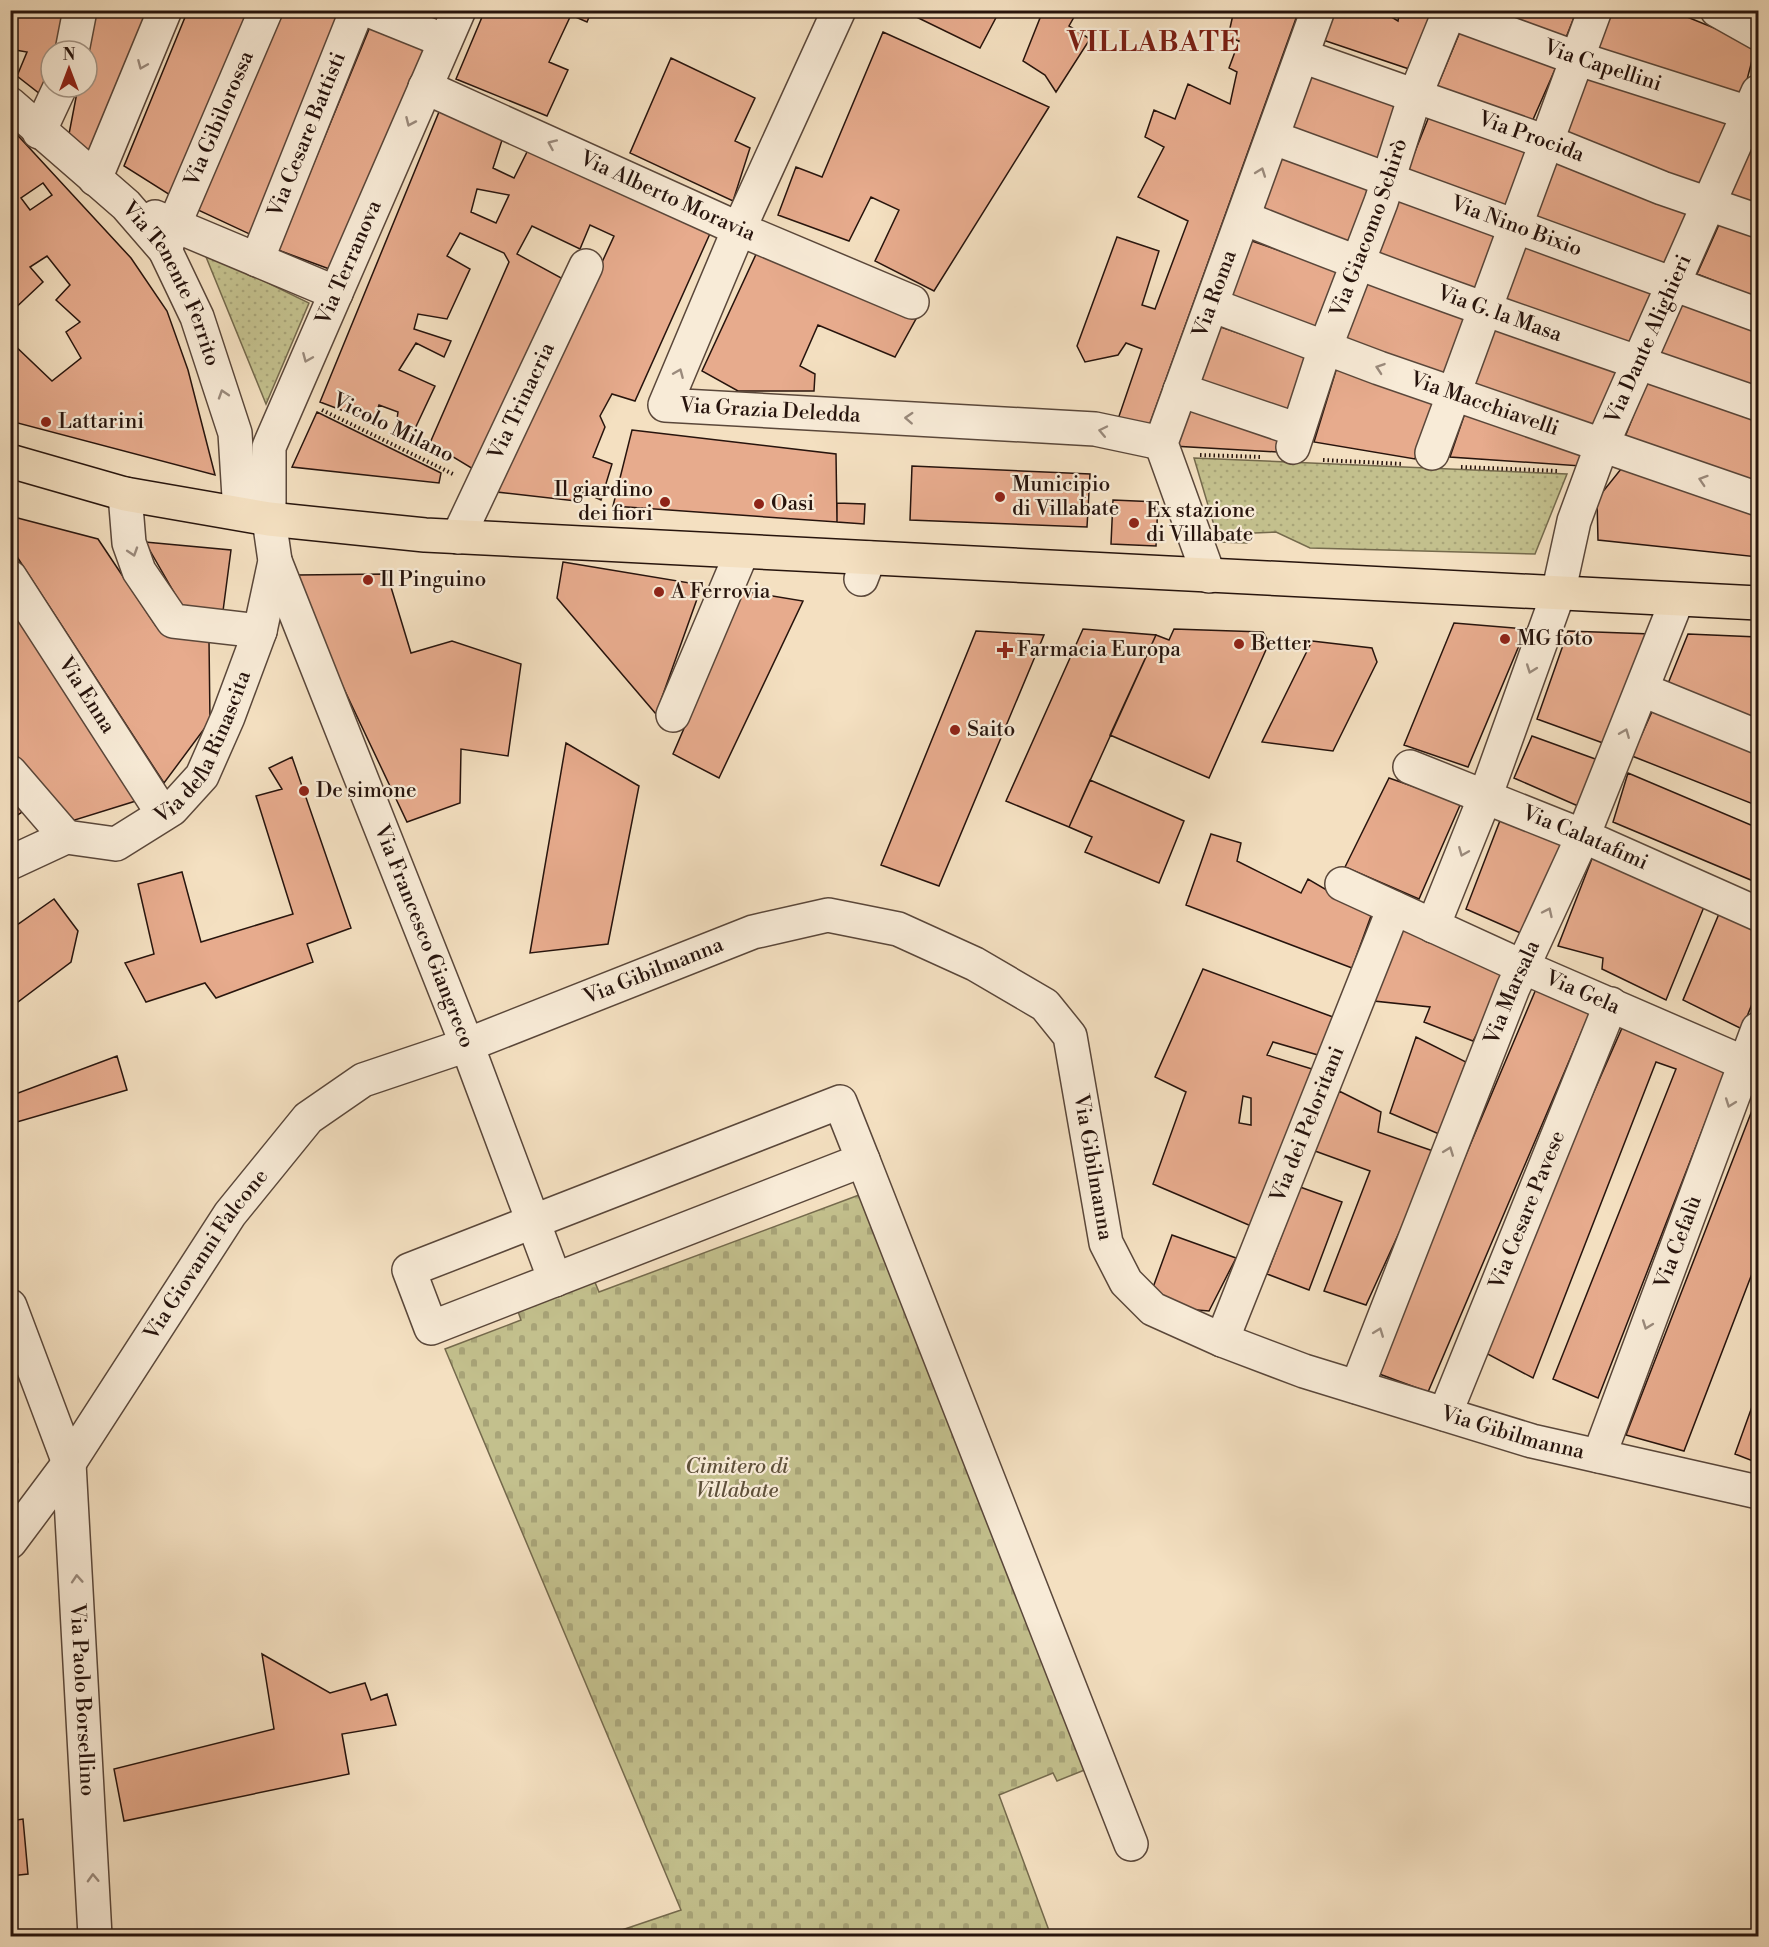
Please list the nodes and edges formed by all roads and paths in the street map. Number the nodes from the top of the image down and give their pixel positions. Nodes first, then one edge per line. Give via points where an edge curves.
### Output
1 (80, 10) edge
2 (165, 10) edge
3 (266, 10) edge
4 (357, 10) edge
5 (368, 10) edge
6 (459, 10) edge
7 (839, 10) edge
8 (1318, 10) edge
9 (1595, 10) edge
10 (1717, 10) edge
11 (1450, 11) edge
12 (1758, 33) edge
13 (74, 39) edge
14 (446, 41) junction
15 (1302, 56) junction
16 (1576, 58) junction
17 (425, 87) junction
18 (1415, 96) junction
19 (54, 99) edge
20 (10, 104) edge
21 (1755, 107) edge
22 (39, 132) junction
23 (1274, 138) junction
24 (1544, 141) junction
25 (95, 179) junction
26 (1388, 180) junction
27 (1710, 204) junction
28 (1244, 218) junction
29 (1758, 221) edge
30 (1515, 225) junction
31 (740, 229) junction
32 (169, 238) junction
33 (257, 260) junction
34 (1357, 264) junction
35 (586, 266) dead end
36 (1674, 283) junction
37 (336, 292) junction
38 (912, 302) dead end
39 (1212, 305) junction
40 (1483, 310) junction
41 (1758, 315) edge
42 (1325, 348) junction
43 (1638, 363) junction
44 (1180, 390) junction
45 (1452, 392) junction
46 (292, 395) junction
47 (1758, 404) edge
48 (235, 433) junction
49 (1161, 444) junction
50 (1602, 445) junction
51 (270, 447) junction
52 (1294, 449) junction
53 (1191, 454) dead end
54 (10, 460) edge
55 (1432, 461) junction
56 (1561, 471) dead end
57 (482, 488) junction
58 (125, 494) junction
59 (1758, 499) edge
60 (255, 516) junction
61 (458, 537) junction
62 (742, 552) junction
63 (275, 561) junction
64 (1209, 576) junction
65 (10, 577) edge
66 (1558, 594) junction
67 (1677, 600) junction
68 (1758, 603) edge
69 (260, 631) junction
70 (1643, 690) junction
71 (673, 715) dead end
72 (1758, 737) edge
73 (1410, 767) dead end
74 (10, 772) edge
75 (1485, 797) junction
76 (163, 814) junction
77 (1583, 836) junction
78 (66, 837) junction
79 (10, 863) edge
80 (1342, 884) dead end
81 (1394, 908) junction
82 (1758, 914) edge
83 (1433, 926) junction
84 (1523, 967) junction
85 (1611, 1004) junction
86 (1758, 1029) edge
87 (467, 1045) junction
88 (1752, 1066) edge
89 (863, 1160) junction
90 (533, 1221) junction
91 (555, 1280) junction
92 (10, 1306) edge
93 (1222, 1340) junction
94 (1357, 1387) junction
95 (1445, 1414) junction
96 (1599, 1456) junction
97 (69, 1463) junction
98 (1758, 1492) edge
99 (10, 1542) edge
100 (1131, 1844) dead end
101 (95, 1936) edge

1 - 13 street
2 -> 25 street
3 - 32 street, Via Gibilorossa
4 - 33 street, Via Cesare Battisti
5 - 14 street
6 - 14 street, Via Terranova
7 - 31 street, Via Grazia Deledda
8 - 15 street, Via Roma
9 - 16 street
10 - 12 street
11 - 16 street, Via Capellini
11 - 18 street, Via Giacomo Schirò
14 - 17 street, Via Terranova
15 - 18 street, Via Procida
15 - 23 street, Via Roma
16 - 21 street, Via Capellini
16 - 24 street
31 -> 17 street, Via Alberto Moravia
17 -> 37 street, Via Terranova
18 - 24 street, Via Procida
18 - 26 street, Via Giacomo Schirò
19 - 22 street
20 - 22 street, Via Tenente Ferrito
21 - 27 street, Via Dante Alighieri
22 - 25 street, Via Tenente Ferrito
23 - 26 street, Via Nino Bixio
28 -> 23 street, Via Roma
24 - 27 street, Via Procida
24 - 30 street
25 - 32 street, Via Tenente Ferrito
26 - 30 street, Via Nino Bixio
26 - 34 street, Via Giacomo Schirò
27 - 29 street, Via Procida
27 - 36 street, Via Dante Alighieri
28 - 34 street, Via G. la Masa
28 - 39 street, Via Roma
30 - 36 street, Via Nino Bixio
30 - 40 street
31 - 38 street, Via Alberto Moravia
49 -> 31 street, Via Grazia Deledda via 1095,429 665,405
32 - 33 street
48 -> 32 street, Via Tenente Ferrito
33 - 37 street
34 - 40 street, Via G. la Masa
34 - 42 street, Via Giacomo Schirò
35 - 57 street, Via Trinacria
36 - 41 street, Via Nino Bixio
36 - 43 street, Via Dante Alighieri
37 -> 46 street, Via Terranova
39 - 42 street, Via Macchiavelli
39 - 44 street, Via Roma
40 - 43 street, Via G. la Masa
40 - 45 street
45 -> 42 street, Via Macchiavelli
42 - 52 street, Via Giacomo Schirò
43 - 47 street, Via G. la Masa
43 - 50 street, Via Dante Alighieri
44 - 49 street, Via Roma
44 - 52 street
45 - 50 street, Via Macchiavelli
45 - 55 street
46 - 51 street, Via Terranova
46 - 57 path, Vicolo Milano
48 - 51 street
48 - 60 street, Via Tenente Ferrito
49 - 64 street
59 -> 50 street, Via Macchiavelli
50 - 66 street, Via Dante Alighieri via 1574,521
51 - 60 street, Via Terranova
52 - 53 path
52 - 55 path
54 - 58 main road
55 - 56 path
57 - 61 street, Via Trinacria
58 - 60 main road
58 -> 69 street via 129,543 139,572 173,621
60 - 61 main road
60 - 63 street, Via della Rinascita
61 - 62 main road
62 - 64 main road via 865,568 944,573
62 - 71 street
63 - 69 street, Via della Rinascita
63 - 87 street, Via Francesco Giangreco
64 - 66 main road
65 - 76 street, Via Enna
66 - 67 main road
66 -> 75 street
67 - 68 main road
67 - 70 street, Via Marsala
69 - 76 street, Via della Rinascita via 202,776
70 - 72 street
77 -> 70 street, Via Marsala
73 - 75 street, Via Calatafimi
74 - 78 street
75 - 77 street, Via Calatafimi
75 -> 83 street
76 - 78 street, Via della Rinascita via 116,844
77 - 82 street, Via Calatafimi
84 -> 77 street, Via Marsala
78 - 79 street
80 - 81 street, Via Gela
81 - 83 street, Via Gela
81 - 93 street, Via dei Peloritani
83 - 84 street, Via Gela
84 - 85 street, Via Gela
94 -> 84 street, Via Marsala
85 - 88 street, Via Gela
85 - 95 street, Via Cesare Pavese
86 - 88 street, Via Cefalù
87 - 90 street, Via Francesco Giangreco
87 - 93 street, Via Gibilmanna via 753,932 828,915 898,929 975,964 1045,1005 1070,1036 1106,1243 1125,1282 1153,1309
87 - 97 street, Via Giovanni Falcone via 363,1080 308,1118 230,1214
88 -> 96 street, Via Cefalù
89 - 90 street via 840,1102
89 - 91 street
89 - 100 street
90 - 91 street, Via Francesco Giangreco
90 - 91 street via 409,1270 431,1328
92 - 97 street, Via Paolo Borsellino
93 - 94 street, Via Gibilmanna
94 - 95 street, Via Gibilmanna
95 - 96 street, Via Gibilmanna via 1532,1441
96 - 98 street, Via Gibilmanna
97 - 99 street, Via Giovanni Falcone
101 -> 97 street, Via Paolo Borsellino

